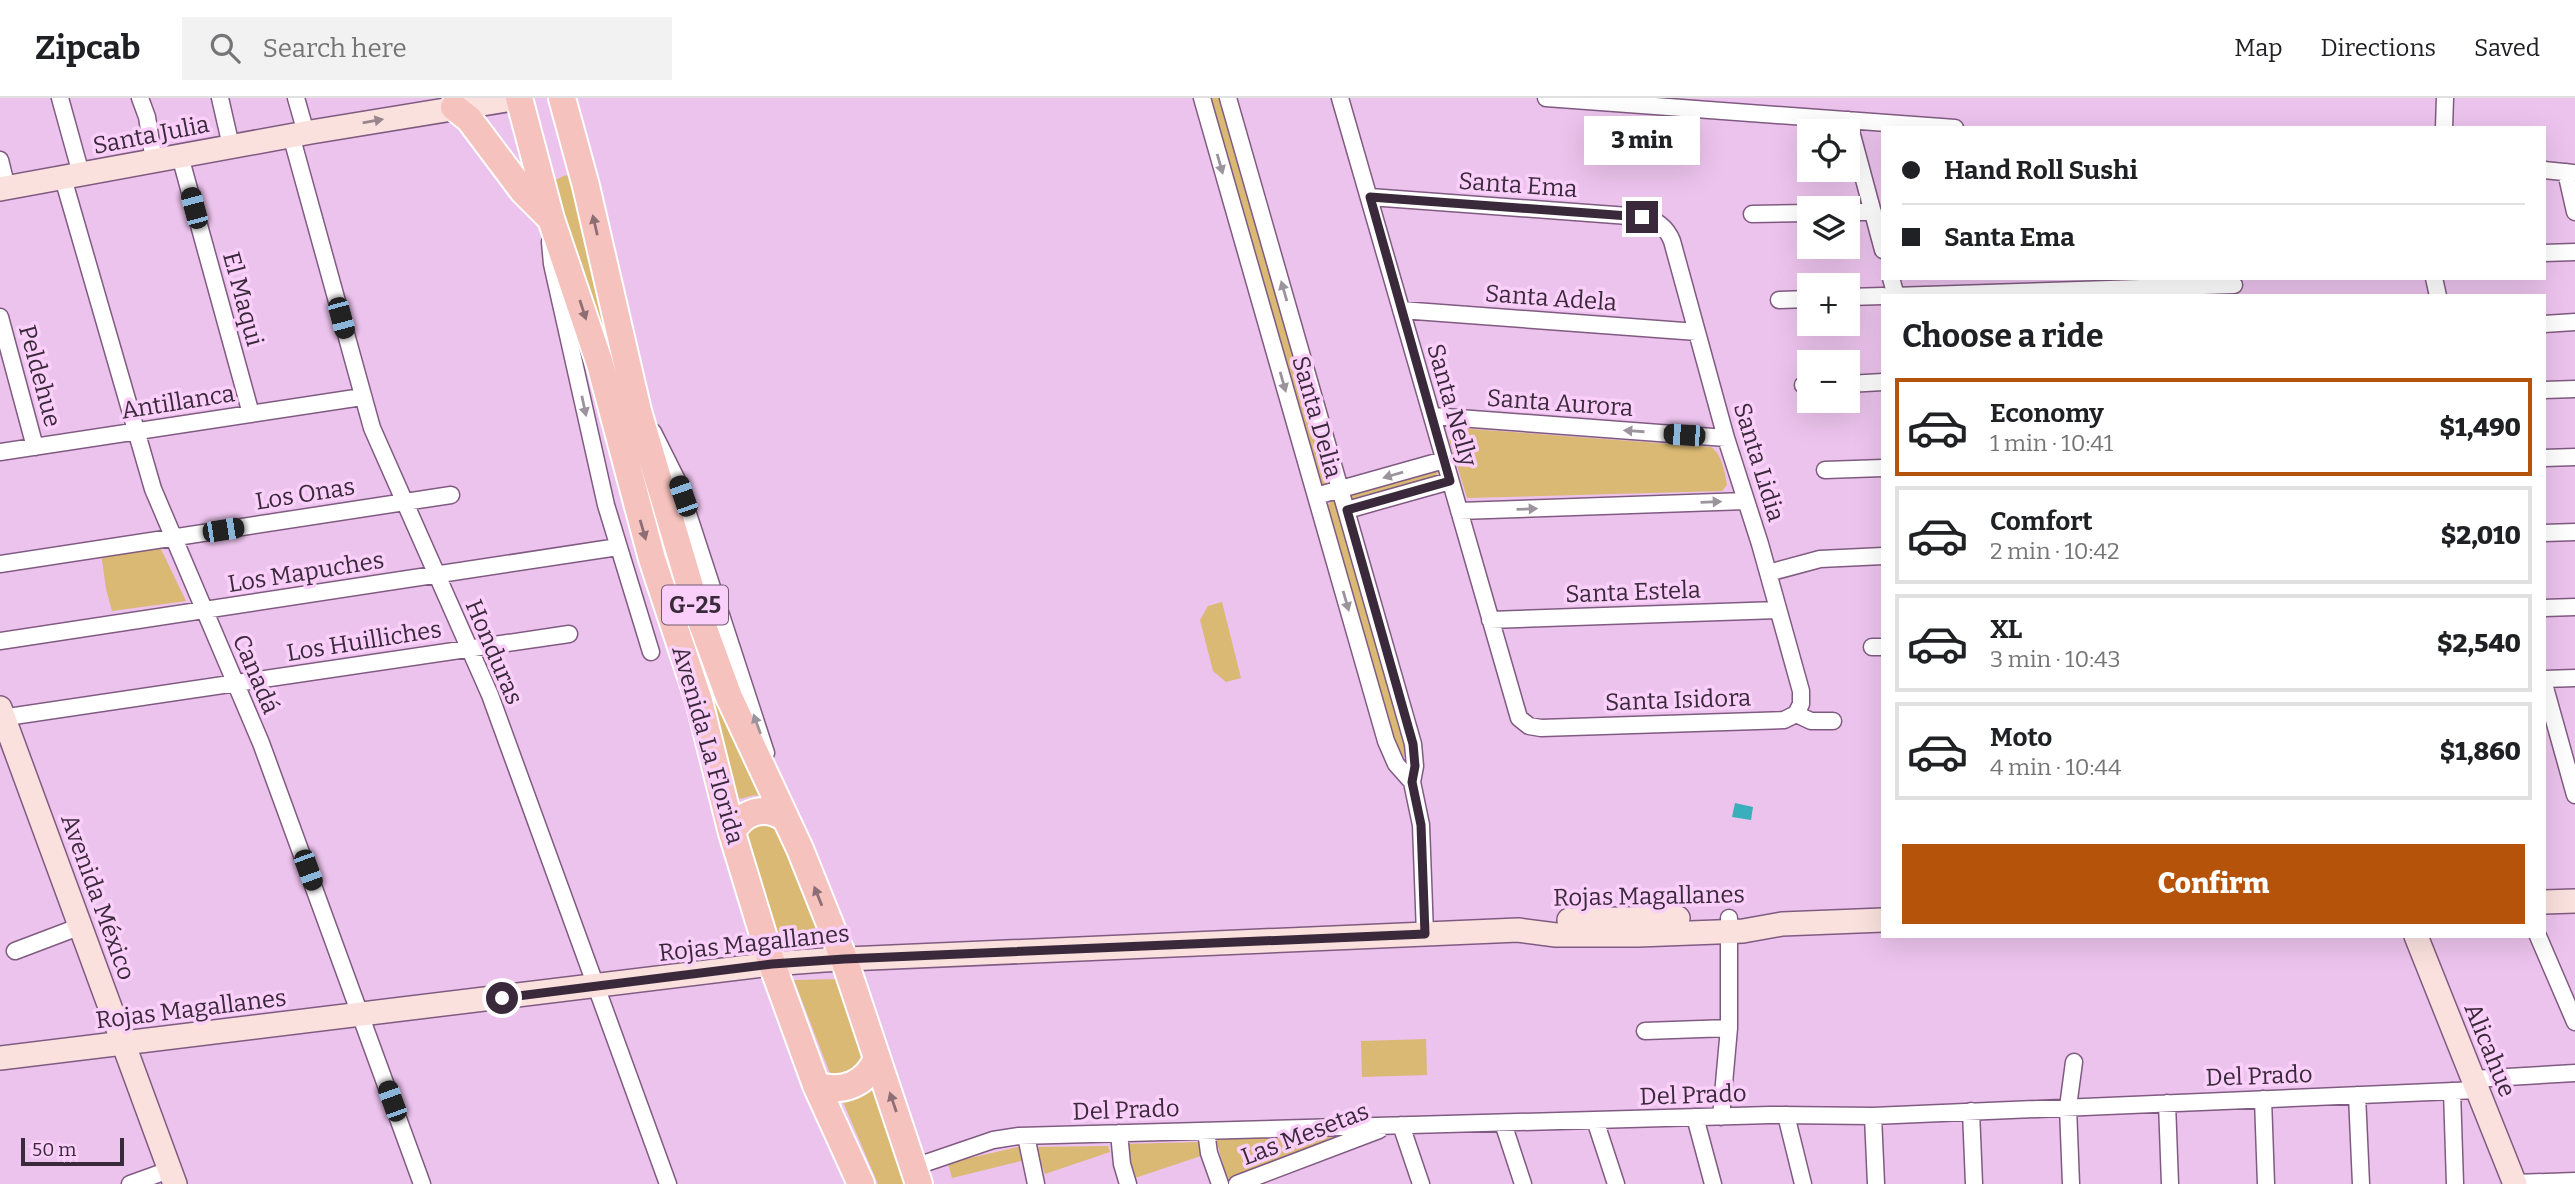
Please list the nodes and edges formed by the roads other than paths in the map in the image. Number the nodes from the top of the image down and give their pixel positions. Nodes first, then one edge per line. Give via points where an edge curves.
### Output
1 (60, 98) edge
2 (140, 98) edge
3 (220, 98) edge
4 (296, 98) edge
5 (519, 98) edge
6 (562, 98) edge
7 (1202, 98) edge
8 (1228, 98) edge
9 (1340, 98) edge
10 (1546, 98) edge
11 (2445, 98) edge
12 (454, 107) junction
13 (1834, 119) edge
14 (1860, 121) edge
15 (570, 125) junction
16 (1932, 126) edge
17 (2444, 126) edge
18 (298, 134) junction
19 (528, 135) junction
20 (231, 146) junction
21 (180, 156) junction
22 (0, 160) edge
23 (154, 160) junction
24 (1860, 166) edge
25 (2546, 170) edge
26 (2570, 172) edge
27 (72, 176) junction
28 (4, 189) edge
29 (1370, 197) junction
30 (1860, 212) edge
31 (1872, 212) junction
32 (2575, 212) edge
33 (1797, 213) edge
34 (1752, 214) dead end
35 (551, 219) junction
36 (1661, 225) joint
37 (1881, 243) edge
38 (2575, 252) edge
39 (2546, 253) edge
40 (2078, 284) edge
41 (1986, 285) edge
42 (2234, 286) edge
43 (1912, 294) edge
44 (1881, 296) edge
45 (1860, 297) edge
46 (1797, 299) edge
47 (1779, 300) dead end
48 (1401, 310) junction
49 (0, 317) edge
50 (2575, 322) edge
51 (2546, 324) edge
52 (1697, 331) junction
53 (1881, 382) edge
54 (1860, 383) edge
55 (2575, 388) edge
56 (2546, 390) edge
57 (362, 397) junction
58 (251, 414) junction
59 (1432, 416) junction
60 (135, 432) junction
61 (1726, 438) junction
62 (35, 447) junction
63 (0, 453) edge
64 (2575, 457) edge
65 (2546, 458) edge
66 (1444, 460) junction
67 (1881, 468) edge
68 (1825, 470) dead end
69 (1450, 481) junction
70 (1341, 490) junction
71 (452, 495) dead end
72 (1316, 496) junction
73 (1746, 501) junction
74 (403, 502) junction
75 (1347, 510) junction
76 (1459, 511) junction
77 (2575, 532) edge
78 (2546, 533) edge
79 (172, 537) junction
80 (618, 547) junction
81 (1881, 556) edge
82 (0, 564) edge
83 (1768, 573) junction
84 (435, 575) junction
85 (2575, 607) edge
86 (2546, 608) edge
87 (204, 610) junction
88 (1778, 610) junction
89 (1490, 620) junction
90 (569, 634) dead end
91 (0, 641) edge
92 (469, 648) junction
93 (651, 652) dead end
94 (2575, 678) edge
95 (2546, 681) edge
96 (236, 684) junction
97 (2546, 686) edge
98 (1796, 714) junction
99 (1, 715) edge
100 (1524, 722) joint
101 (1833, 722) dead end
102 (2568, 747) edge
103 (1412, 782) junction
104 (2575, 795) edge
105 (786, 819) junction
106 (732, 833) junction
107 (2575, 901) edge
108 (2546, 902) edge
109 (1881, 920) edge
110 (1729, 925) junction
111 (81, 926) junction
112 (1425, 934) junction
113 (2417, 938) edge
114 (2539, 938) edge
115 (15, 951) dead end
116 (844, 959) junction
117 (772, 964) junction
118 (597, 986) junction
119 (361, 1015) junction
120 (2575, 1022) edge
121 (1729, 1028) junction
122 (1644, 1031) dead end
123 (123, 1043) junction
124 (0, 1058) edge
125 (877, 1058) junction
126 (2074, 1062) dead end
127 (2575, 1073) edge
128 (816, 1084) junction
129 (2475, 1084) junction
130 (2452, 1091) junction
131 (2357, 1095) junction
132 (2263, 1099) junction
133 (2167, 1103) junction
134 (2068, 1107) junction
135 (1971, 1111) junction
136 (1786, 1115) junction
137 (1873, 1116) junction
138 (1695, 1117) junction
139 (1721, 1117) junction
140 (1595, 1120) junction
141 (1503, 1123) junction
142 (1395, 1126) junction
143 (1206, 1131) junction
144 (1119, 1133) junction
145 (1026, 1136) junction
146 (172, 1177) edge
147 (919, 1178) edge
148 (2575, 1181) edge
149 (130, 1184) edge
150 (422, 1184) edge
151 (668, 1184) edge
152 (861, 1184) edge
153 (1036, 1184) edge
154 (1128, 1184) edge
155 (1220, 1184) edge
156 (1237, 1184) edge
157 (1421, 1184) edge
158 (1523, 1184) edge
159 (1616, 1184) edge
160 (1713, 1184) edge
161 (1803, 1184) edge
162 (1876, 1184) edge
163 (1974, 1184) edge
164 (2071, 1184) edge
165 (2170, 1184) edge
166 (2266, 1184) edge
167 (2361, 1184) edge
168 (2455, 1184) edge
169 (2515, 1184) edge

1 - 27 street, Canadá
2 - 23 street
3 - 20 street
4 - 18 street, Honduras
5 - 12 street, Santa Julia
5 - 19 main road, Avenida La Florida / G-25
6 - 15 main road, Avenida La Florida / G-25
7 -> 72 street, Santa Delia
70 -> 8 street, Santa Delia
9 - 29 street, Santa Nelly
10 - 13 street
11 - 17 street
18 -> 12 street, Santa Julia
12 - 35 main road
14 - 16 street
15 - 19 main road via 549,122
105 -> 15 main road, Avenida La Florida / G-25 via 706,638 667,516
18 - 20 street, Santa Julia
18 - 57 street, Honduras
19 - 35 main road, Avenida La Florida / G-25
20 - 21 street, Santa Julia
21 - 23 street, Santa Julia
21 - 58 street, El Maqui
22 - 28 street
23 - 27 street, Santa Julia
24 - 31 street
25 - 26 street
26 - 32 street
27 - 28 street, Santa Julia
27 - 60 street, Canadá
29 - 36 street, Santa Ema via 1642,217
29 - 48 street, Santa Nelly
30 - 31 street
31 - 37 street
33 - 34 street
35 -> 80 street, Avenida La Florida via 552,264
35 -> 106 main road, Avenida La Florida / G-25 via 600,364 652,559 705,721
36 - 52 street, Santa Lidia via 1670,237
38 - 39 street
40 - 41 street
40 - 42 street
41 - 43 street
44 - 45 street
46 - 47 street
48 - 52 street, Santa Adela
48 - 59 street, Santa Nelly
49 - 62 street, Peldehue
50 - 51 street
52 - 61 street, Santa Lidia
53 - 54 street
55 - 56 street
57 - 58 street, Antillanca
57 - 74 street, Honduras
58 - 60 street, Antillanca
61 -> 59 street, Santa Aurora
59 - 66 street, Santa Nelly
60 - 62 street, Antillanca
60 - 79 street, Canadá
61 - 73 street, Santa Lidia
62 - 63 street, Antillanca
64 - 65 street
66 - 69 street, Santa Nelly
66 -> 70 street
67 - 68 street
69 - 75 street
69 - 76 street, Santa Nelly
70 - 72 street
70 - 75 street, Santa Delia
71 - 74 street, Los Onas
72 -> 103 street, Santa Delia via 1386,741 1396,764
76 -> 73 street
73 - 83 street, Santa Lidia
74 - 79 street, Los Onas
74 - 84 street, Honduras
75 - 103 street, Santa Delia via 1413,744
76 - 89 street, Santa Nelly
77 - 78 street
79 - 82 street, Los Onas
79 - 87 street, Canadá
80 - 84 street, Los Mapuches
80 - 93 street, Avenida La Florida
81 - 83 street via 1820,559
83 - 88 street, Santa Lidia
84 - 87 street, Los Mapuches
84 - 92 street, Honduras
85 - 86 street
87 - 91 street, Los Mapuches
87 - 96 street, Canadá
88 - 89 street, Santa Estela
88 - 98 street, Santa Lidia via 1802,698
89 - 100 street, Santa Nelly via 1514,708
90 - 92 street, Los Huilliches
92 - 96 street, Los Huilliches
92 - 118 street, Honduras
94 - 95 street
96 - 99 street, Los Huilliches
96 - 119 street, Canadá
97 - 102 street
98 - 100 street, Santa Isidora via 1784,720 1554,727
98 - 101 street, Santa Isidora via 1811,721
99 - 111 street, Avenida México
102 - 104 street
103 - 112 street, Santa Delia via 1421,832
105 - 106 main road via 755,811
116 -> 105 main road, Avenida La Florida / G-25
106 - 117 main road, Avenida La Florida / G-25
107 - 108 street
109 - 110 street, Rojas Magallanes
110 - 112 street, Rojas Magallanes via 1566,920 1518,930
110 - 121 street
111 - 115 street
111 - 123 street, Avenida México
112 - 116 street, Rojas Magallanes
113 - 129 street, Alicahue
114 - 120 street
116 - 117 street, Rojas Magallanes
116 - 125 main road, Avenida La Florida / G-25
117 - 118 street, Rojas Magallanes
117 - 128 main road, Avenida La Florida / G-25
118 - 119 street, Rojas Magallanes
118 - 151 street, Honduras
119 - 123 street, Rojas Magallanes
119 - 150 street, Canadá
121 - 122 street
121 - 139 street
123 - 124 street, Rojas Magallanes
123 - 146 street, Avenida México
125 - 128 main road via 867,1075 850,1086
147 -> 125 main road, Avenida La Florida / G-25
126 - 134 street
127 - 129 street, Del Prado
128 - 152 main road, Avenida La Florida / G-25
129 - 130 street, Del Prado
129 - 169 street, Alicahue
130 - 131 street, Del Prado
130 - 168 street
131 - 132 street, Del Prado
131 - 167 street
132 - 133 street, Del Prado
132 - 166 street
133 - 134 street, Del Prado
133 - 165 street
134 - 135 street, Del Prado
134 - 164 street
135 - 137 street, Del Prado
135 - 163 street
136 - 137 street, Del Prado
136 - 139 street, Del Prado
136 - 161 street
137 - 162 street
138 - 139 street, Del Prado
138 - 140 street, Del Prado
138 - 160 street
140 - 141 street, Del Prado
140 - 159 street
141 - 142 street, Del Prado
141 - 158 street
142 - 143 street, Del Prado
142 - 156 street, Las Mesetas
142 - 157 street
143 - 144 street, Del Prado
143 - 155 street
144 - 145 street, Del Prado
144 - 154 street
145 - 147 street, Del Prado via 993,1140
145 - 153 street
146 - 149 street
148 - 169 street

